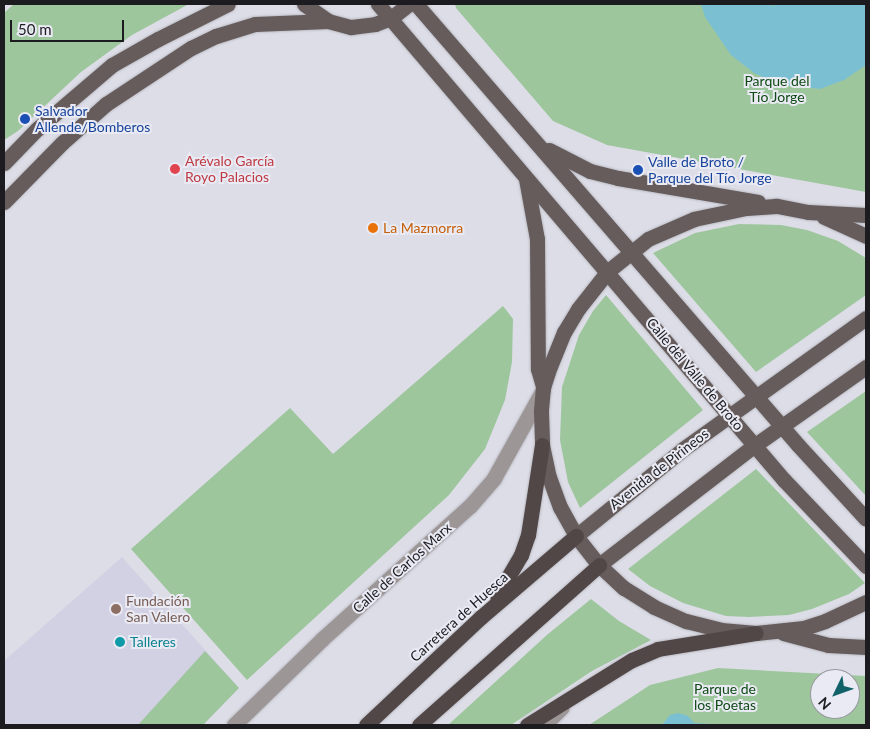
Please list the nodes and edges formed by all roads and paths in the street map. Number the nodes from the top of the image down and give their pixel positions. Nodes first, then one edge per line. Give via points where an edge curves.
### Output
1 (228, 4) edge
2 (304, 4) edge
3 (378, 4) edge
4 (409, 4) edge
5 (416, 4) edge
6 (391, 18) junction
7 (328, 21) junction
8 (541, 146) junction
9 (10, 151) edge
10 (4, 163) edge
11 (526, 178) junction
12 (4, 202) edge
13 (776, 206) junction
14 (808, 212) junction
15 (866, 215) edge
16 (866, 236) edge
17 (631, 251) junction
18 (608, 271) junction
19 (866, 318) edge
20 (866, 367) edge
21 (543, 388) junction
22 (756, 397) junction
23 (730, 415) junction
24 (782, 427) junction
25 (542, 445) junction
26 (755, 446) junction
27 (866, 519) edge
28 (576, 536) junction
29 (600, 565) junction
30 (866, 566) edge
31 (866, 602) edge
32 (481, 617) junction
33 (779, 632) junction
34 (756, 633) junction
35 (866, 647) edge
36 (568, 701) junction
37 (234, 725) edge
38 (366, 725) edge
39 (419, 725) edge
40 (527, 725) edge
41 (544, 725) edge

1 - 9 main road via 158,38 112,66
2 - 7 main road
3 - 6 main road, Calle del Valle de Broto
4 - 6 main road
5 - 8 main road
6 - 7 main road via 363,27
6 - 11 main road, Calle del Valle de Broto
7 - 12 main road via 256,24 216,36 191,48 106,104
8 - 13 main road via 582,167 611,177 700,190
8 - 17 main road
9 - 10 main road
11 - 18 main road, Calle del Valle de Broto
11 - 21 main road, Calle del Valle de Broto via 537,239 538,369
13 - 14 main road
13 - 17 main road via 730,210 694,219 671,227
14 - 15 main road
14 - 16 main road via 839,222
17 - 18 main road
17 - 22 main road
18 - 21 main road via 564,332
18 - 23 main road, Calle del Valle de Broto
19 - 22 main road, Avenida de Pirineos
20 - 24 main road
21 - 25 main road
21 - 37 street, Calle de Carlos Marx via 494,478 470,506 320,640
22 - 23 main road, Avenida de Pirineos
22 - 24 main road
23 - 26 main road, Calle del Valle de Broto
23 - 28 main road, Avenida de Pirineos via 675,454
24 - 26 main road
24 - 27 main road
25 - 28 main road via 560,507
25 - 32 highway via 528,535 507,583
26 - 29 main road
26 - 30 main road, Calle del Valle de Broto
28 - 29 main road
28 - 32 highway, Carretera de Huesca
29 - 34 main road via 624,588 686,622 720,630
29 - 39 highway
31 - 33 main road via 825,622
32 - 38 highway, Carretera de Huesca
33 - 34 main road
33 - 35 main road via 828,645
34 - 36 highway via 664,647 632,660
36 - 40 highway
36 - 41 street

